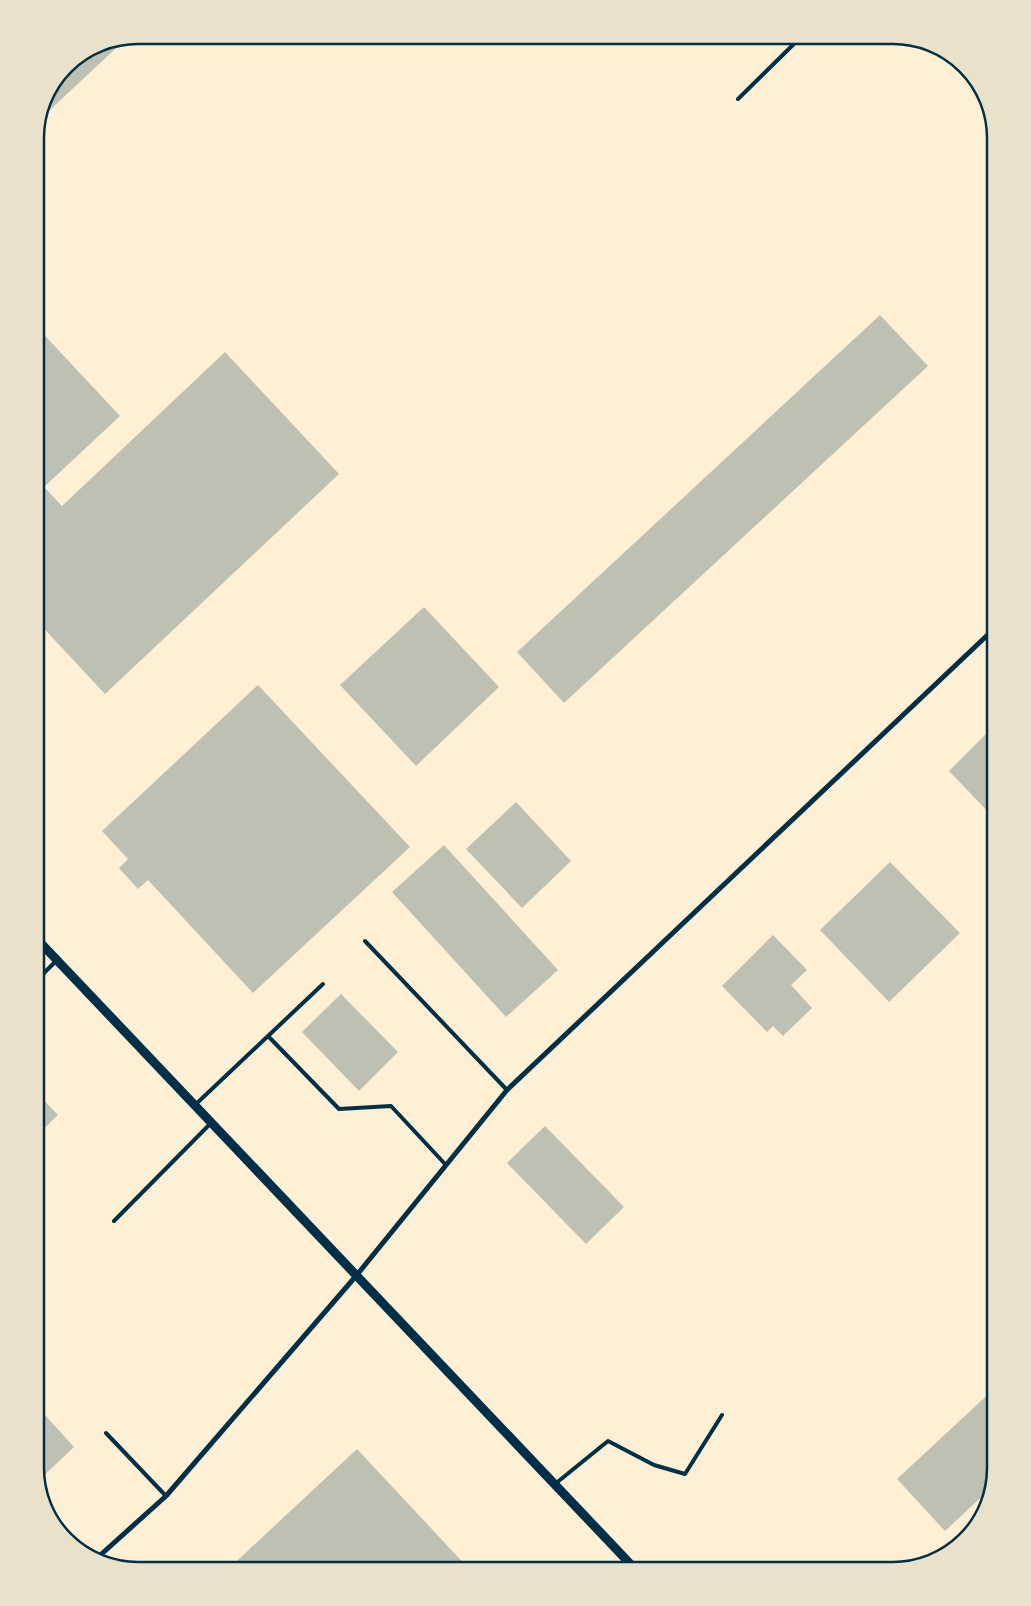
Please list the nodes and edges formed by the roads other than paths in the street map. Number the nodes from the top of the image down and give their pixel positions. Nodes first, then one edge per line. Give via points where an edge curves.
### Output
1 (794, 44) edge
2 (738, 98) dead end
3 (987, 636) edge
4 (365, 941) dead end
5 (44, 947) edge
6 (57, 960) junction
7 (44, 973) edge
8 (323, 984) dead end
9 (268, 1036) junction
10 (507, 1090) junction
11 (195, 1106) junction
12 (211, 1123) junction
13 (445, 1164) junction
14 (114, 1221) dead end
15 (356, 1276) junction
16 (722, 1415) dead end
17 (106, 1433) dead end
18 (555, 1484) junction
19 (166, 1496) junction
20 (101, 1555) edge
21 (629, 1562) edge

1 - 2 lane
3 - 10 street
4 - 10 lane
5 - 6 street
6 - 7 lane
6 - 11 street
8 - 9 lane
9 - 11 lane
9 - 13 lane via 339,1109 390,1106
10 - 13 street
11 - 12 street
12 - 14 lane
12 - 15 street
13 - 15 street
15 - 18 street
15 - 19 street
16 - 18 lane via 685,1474 654,1466 608,1441
17 - 19 lane
18 - 21 street
19 - 20 street

